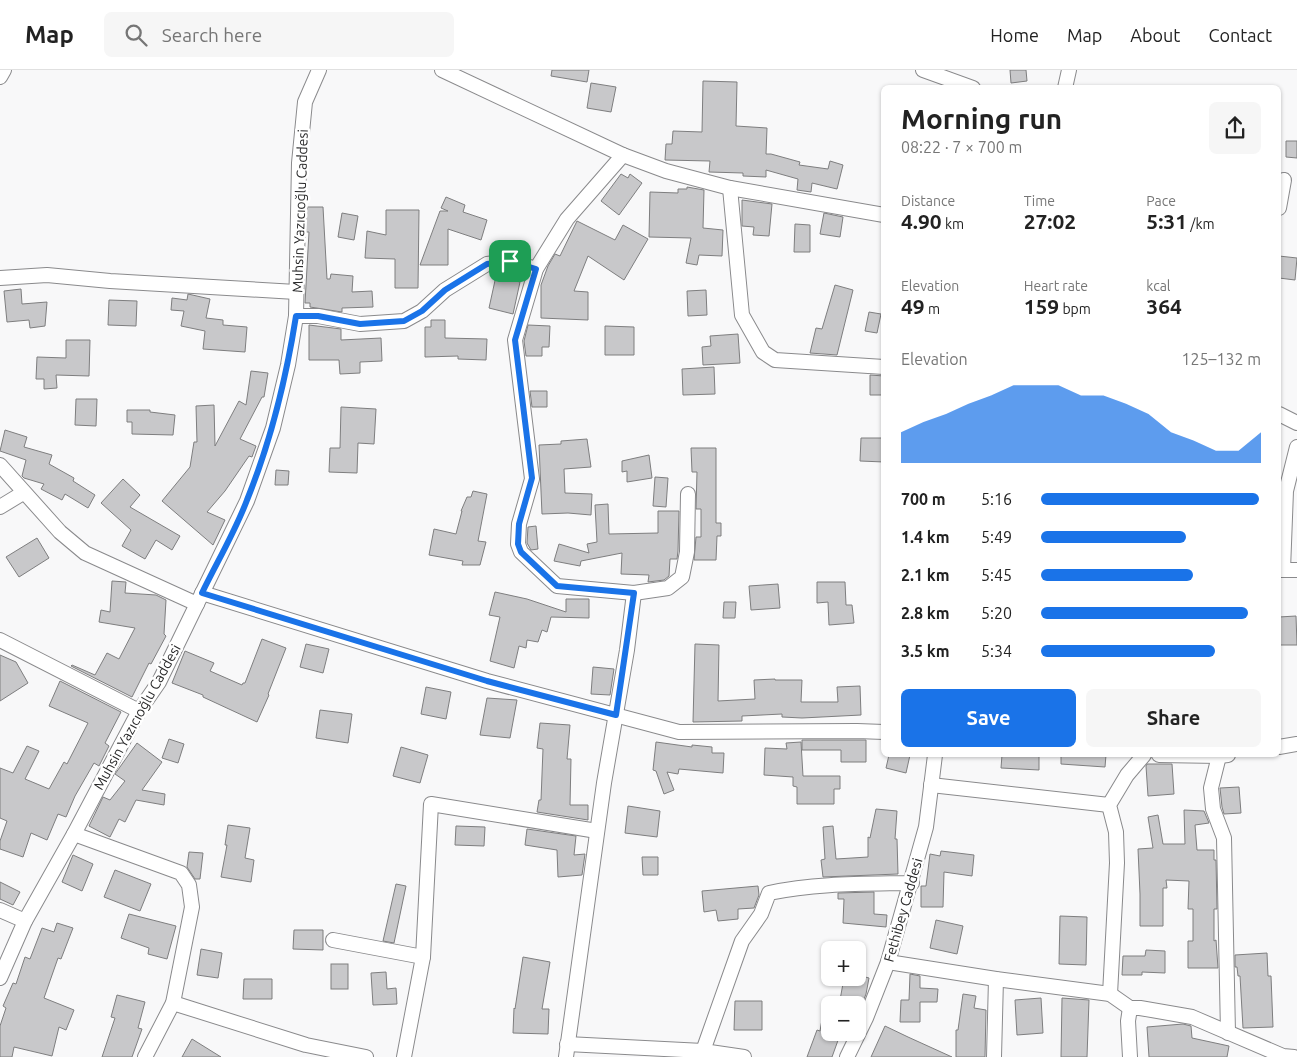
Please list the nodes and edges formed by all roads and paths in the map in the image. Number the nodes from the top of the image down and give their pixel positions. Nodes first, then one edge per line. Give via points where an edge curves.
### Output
1 (4, 70) edge
2 (319, 70) edge
3 (442, 70) edge
4 (923, 70) edge
5 (1069, 70) edge
6 (0, 77) edge
7 (966, 85) edge
8 (1066, 85) edge
9 (623, 155) junction
10 (1287, 180) edge
11 (730, 188) junction
12 (1281, 201) edge
13 (881, 214) edge
14 (536, 269) junction
15 (0, 278) edge
16 (296, 292) junction
17 (296, 316) junction
18 (881, 367) edge
19 (1281, 415) edge
20 (1297, 423) edge
21 (1297, 447) edge
22 (0, 465) edge
23 (23, 493) junction
24 (688, 494) dead end
25 (0, 507) edge
26 (1286, 570) edge
27 (634, 593) junction
28 (200, 598) junction
29 (0, 640) edge
30 (139, 711) junction
31 (616, 715) junction
32 (881, 732) edge
33 (1297, 744) edge
34 (1281, 747) edge
35 (935, 757) edge
36 (1142, 757) edge
37 (1224, 757) edge
38 (931, 785) junction
39 (1109, 805) junction
40 (597, 832) junction
41 (74, 834) junction
42 (912, 883) junction
43 (0, 910) edge
44 (25, 921) junction
45 (332, 940) dead end
46 (423, 957) junction
47 (888, 962) junction
48 (0, 978) edge
49 (996, 979) junction
50 (1110, 994) junction
51 (173, 1003) junction
52 (1130, 1008) junction
53 (1228, 1033) junction
54 (567, 1050) edge
55 (703, 1051) junction
56 (145, 1057) edge
57 (366, 1057) edge
58 (404, 1057) edge
59 (744, 1057) edge
60 (846, 1057) edge
61 (994, 1057) edge
62 (1130, 1057) edge
63 (1294, 1057) edge

1 - 6 street
2 - 16 street, Muhsin Yazıcıoğlu Caddesi via 305,102
3 - 9 street
4 - 7 street
5 - 8 street
9 - 11 street via 666,171
9 - 14 street via 567,218
10 - 12 street
11 - 13 street
11 - 18 street via 742,315 762,352 775,360
14 - 17 street via 510,261 487,264 404,321 360,324 318,316
14 - 27 street via 515,340 532,478 519,524 518,544 521,552 557,586
15 - 16 street via 47,275
16 - 17 street, Muhsin Yazıcıoğlu Caddesi
17 - 28 street, Muhsin Yazıcıoğlu Caddesi via 272,428 247,501
19 - 20 street
21 - 26 street via 1286,491
22 - 23 street
23 - 25 street
23 - 28 street via 85,553
24 - 27 street via 687,552 682,577 668,588
27 - 31 street
28 - 30 street, Muhsin Yazıcıoğlu Caddesi via 159,682
28 - 31 street
29 - 30 street
30 - 41 street, Muhsin Yazıcıoğlu Caddesi
31 - 32 street via 679,732
31 - 40 street
33 - 34 street
35 - 38 street, Fethibey Caddesi
36 - 39 street
37 - 53 street via 1211,788 1213,810 1224,838
38 - 39 street
38 - 42 street, Fethibey Caddesi via 926,827
39 - 50 street via 1116,832 1117,863
40 - 46 street via 431,804
40 - 54 street
41 - 44 street, Muhsin Yazıcıoğlu Caddesi
41 - 51 street via 181,873 190,885 192,907
42 - 47 street, Fethibey Caddesi
42 - 55 street via 831,884 769,893 742,941
43 - 44 street
44 - 48 street, Muhsin Yazıcıoğlu Caddesi
45 - 46 street
46 - 58 street
47 - 49 street
47 - 60 street, Fethibey Caddesi via 866,1018
49 - 50 street
49 - 61 street
50 - 52 street
51 - 56 street
51 - 57 street via 306,1045
52 - 53 street via 1192,1017
52 - 62 street
53 - 63 street via 1282,1056
54 - 55 street
55 - 59 street

